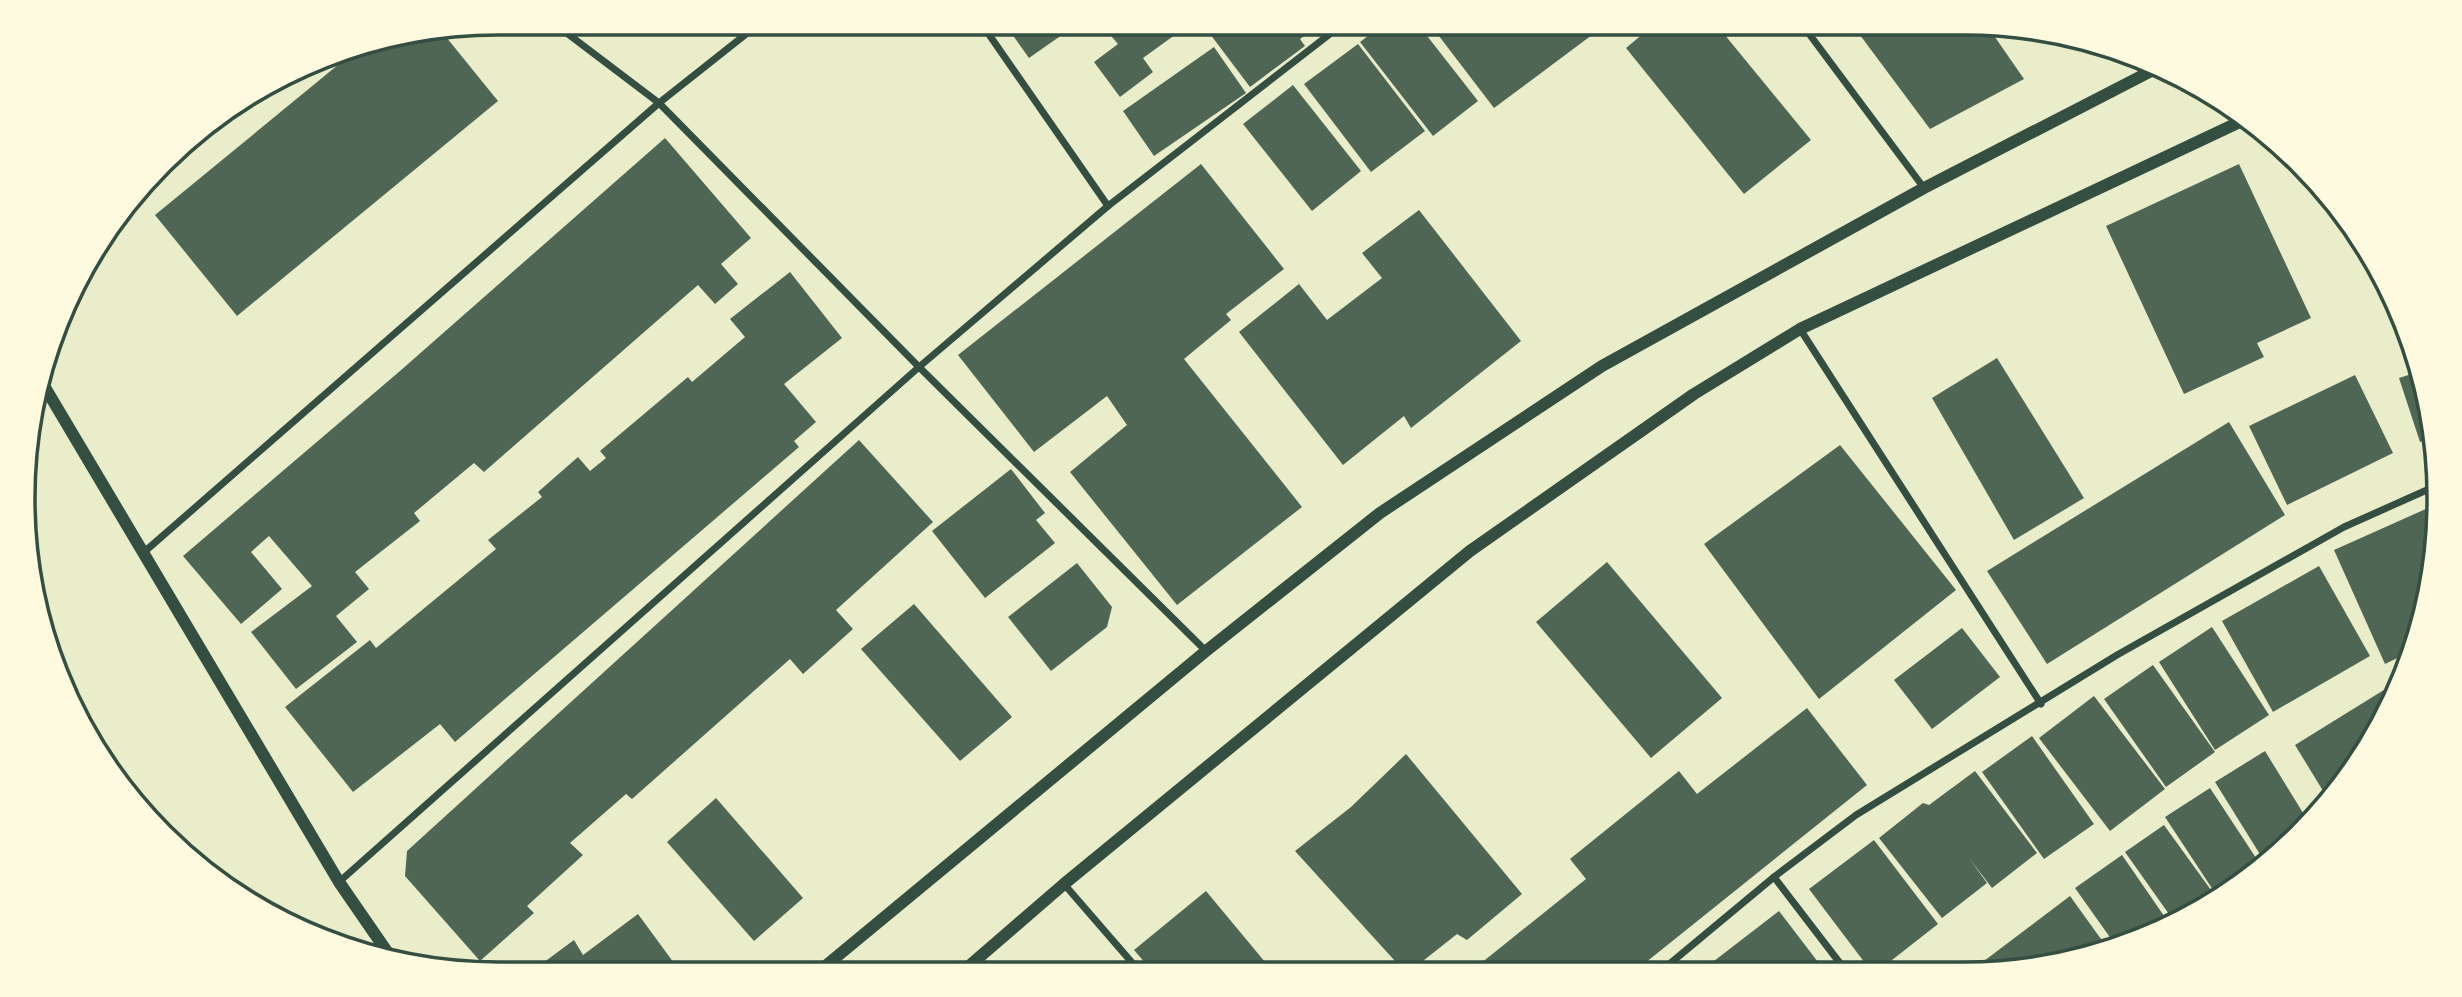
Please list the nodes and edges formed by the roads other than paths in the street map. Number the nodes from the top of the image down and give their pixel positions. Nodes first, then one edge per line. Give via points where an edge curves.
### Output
1 (569, 35) edge
2 (745, 35) edge
3 (989, 35) edge
4 (1329, 35) edge
5 (1810, 35) edge
6 (2147, 73) edge
7 (659, 103) junction
8 (2236, 124) edge
9 (1924, 188) junction
10 (1108, 206) junction
11 (1800, 329) junction
12 (919, 367) junction
13 (48, 392) edge
14 (2427, 490) edge
15 (143, 553) junction
16 (1206, 651) junction
17 (2041, 704) junction
18 (1774, 877) junction
19 (339, 882) junction
20 (1064, 884) junction
21 (384, 947) edge
22 (830, 962) edge
23 (974, 962) edge
24 (1132, 962) edge
25 (1672, 962) edge
26 (1839, 962) edge

1 - 7 street
2 - 7 street
3 - 10 street
4 - 10 street
5 - 9 street
6 - 9 street
7 - 12 street
7 - 15 street
8 - 11 street
9 - 16 street via 1602,366 1380,513
10 - 12 street
11 - 17 street
11 - 20 street via 1694,394 1469,551
12 - 16 street
12 - 19 street
13 - 15 street
14 - 17 street via 2344,527 2117,655
15 - 19 street
16 - 22 street
17 - 18 street via 1856,815
18 - 25 street
18 - 26 street
19 - 21 street
20 - 23 street
20 - 24 street

